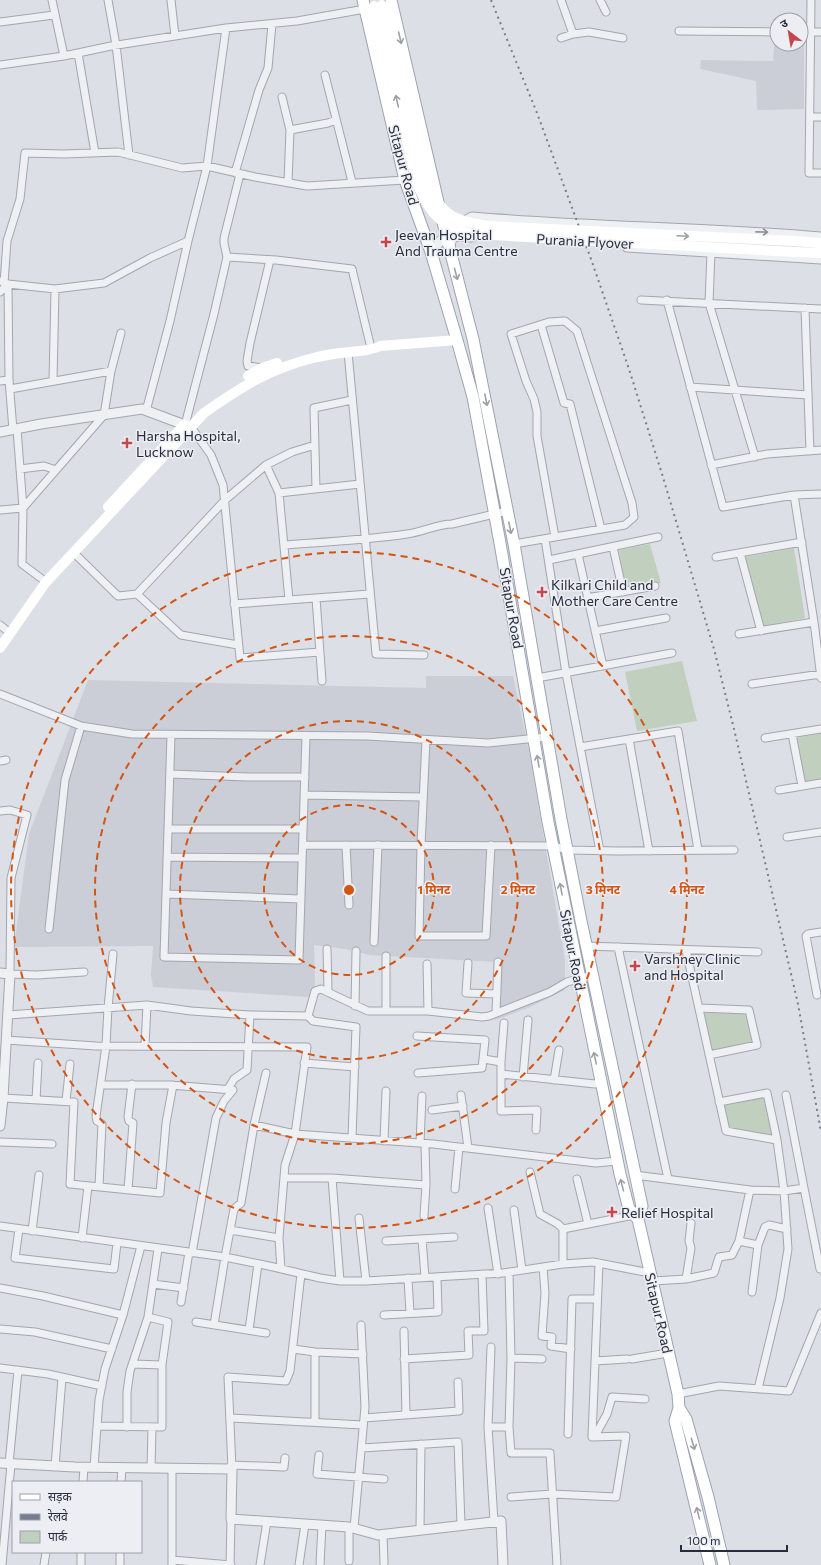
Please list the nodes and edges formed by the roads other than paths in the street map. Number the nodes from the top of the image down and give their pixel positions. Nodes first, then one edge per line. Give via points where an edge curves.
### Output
1 (52, 0) edge
2 (108, 0) edge
3 (172, 0) edge
4 (561, 0) edge
5 (600, 0) edge
6 (811, 0) edge
7 (376, 3) edge
8 (606, 12) dead end
9 (54, 15) junction
10 (0, 22) edge
11 (272, 24) junction
12 (226, 28) junction
13 (679, 31) dead end
14 (769, 32) edge
15 (811, 32) junction
16 (821, 32) edge
17 (573, 34) junction
18 (175, 36) junction
19 (561, 38) dead end
20 (623, 38) dead end
21 (116, 45) junction
22 (78, 53) junction
23 (64, 56) junction
24 (0, 65) edge
25 (325, 75) dead end
26 (282, 97) dead end
27 (810, 117) junction
28 (821, 117) edge
29 (336, 120) junction
30 (290, 130) junction
31 (95, 153) junction
32 (129, 155) junction
33 (207, 166) junction
34 (238, 173) junction
35 (821, 173) edge
36 (405, 180) junction
37 (352, 182) junction
38 (288, 183) junction
39 (639, 227) junction
40 (446, 235) junction
41 (821, 236) edge
42 (188, 241) junction
43 (821, 243) edge
44 (639, 248) junction
45 (450, 250) junction
46 (431, 252) junction
47 (710, 252) junction
48 (821, 253) edge
49 (227, 257) junction
50 (821, 259) edge
51 (270, 260) junction
52 (4, 283) edge
53 (55, 289) junction
54 (0, 292) edge
55 (641, 300) dead end
56 (666, 300) junction
57 (709, 303) junction
58 (805, 308) junction
59 (821, 309) edge
60 (541, 325) junction
61 (121, 333) dead end
62 (458, 340) junction
63 (375, 345) junction
64 (348, 352) junction
65 (262, 368) junction
66 (111, 371) junction
67 (9, 380) junction
68 (53, 381) junction
69 (0, 382) edge
70 (690, 387) junction
71 (10, 389) junction
72 (735, 390) junction
73 (808, 395) junction
74 (352, 400) junction
75 (146, 411) junction
76 (104, 415) junction
77 (188, 426) junction
78 (15, 430) junction
79 (0, 432) edge
80 (315, 445) junction
81 (821, 450) edge
82 (810, 451) junction
83 (755, 456) junction
84 (266, 465) junction
85 (712, 465) junction
86 (20, 469) junction
87 (56, 470) junction
88 (360, 484) junction
89 (316, 489) junction
90 (278, 492) junction
91 (821, 494) edge
92 (794, 495) junction
93 (224, 500) junction
94 (23, 508) junction
95 (0, 510) edge
96 (507, 511) junction
97 (495, 513) junction
98 (601, 529) junction
99 (554, 537) junction
100 (658, 537) dead end
101 (365, 539) junction
102 (545, 539) junction
103 (802, 542) junction
104 (514, 544) junction
105 (284, 545) junction
106 (613, 547) junction
107 (740, 553) junction
108 (74, 554) junction
109 (578, 554) junction
110 (716, 557) dead end
111 (549, 560) junction
112 (46, 582) junction
113 (655, 586) dead end
114 (623, 592) junction
115 (137, 594) junction
116 (370, 594) junction
117 (316, 598) junction
118 (587, 598) junction
119 (289, 600) junction
120 (234, 604) junction
121 (666, 618) dead end
122 (814, 622) junction
123 (0, 625) edge
124 (761, 630) junction
125 (595, 631) junction
126 (10, 633) junction
127 (738, 634) dead end
128 (238, 645) junction
129 (0, 648) edge
130 (320, 652) junction
131 (672, 653) dead end
132 (424, 655) dead end
133 (603, 666) junction
134 (566, 673) junction
135 (821, 675) edge
136 (537, 678) junction
137 (322, 681) dead end
138 (752, 684) dead end
139 (0, 694) edge
140 (82, 726) junction
141 (821, 729) edge
142 (792, 734) junction
143 (171, 735) junction
144 (306, 736) junction
145 (547, 737) junction
146 (765, 738) dead end
147 (534, 739) junction
148 (629, 739) junction
149 (426, 740) junction
150 (580, 747) junction
151 (170, 774) junction
152 (305, 778) junction
153 (821, 783) edge
154 (802, 786) junction
155 (779, 790) dead end
156 (304, 795) junction
157 (423, 797) junction
158 (0, 811) edge
159 (168, 829) junction
160 (303, 829) junction
161 (821, 832) edge
162 (787, 837) dead end
163 (302, 845) junction
164 (346, 845) junction
165 (378, 845) junction
166 (421, 845) junction
167 (491, 845) junction
168 (553, 846) junction
169 (568, 850) junction
170 (698, 850) junction
171 (734, 850) dead end
172 (600, 851) junction
173 (649, 851) junction
174 (167, 857) junction
175 (302, 858) junction
176 (166, 894) junction
177 (301, 899) junction
178 (349, 905) dead end
179 (49, 929) dead end
180 (821, 932) edge
181 (374, 942) dead end
182 (587, 946) junction
183 (618, 948) junction
184 (327, 949) dead end
185 (686, 950) junction
186 (356, 951) dead end
187 (758, 952) dead end
188 (113, 954) dead end
189 (386, 956) dead end
190 (498, 962) dead end
191 (468, 963) dead end
192 (428, 964) dead end
193 (84, 972) dead end
194 (0, 973) edge
195 (10, 974) junction
196 (593, 975) junction
197 (579, 978) junction
198 (328, 991) junction
199 (497, 994) junction
200 (818, 995) dead end
201 (147, 1005) junction
202 (355, 1006) junction
203 (108, 1008) junction
204 (699, 1008) junction
205 (386, 1011) junction
206 (428, 1011) junction
207 (496, 1013) junction
208 (250, 1015) junction
209 (308, 1016) junction
210 (5, 1017) edge
211 (528, 1020) dead end
212 (504, 1023) dead end
213 (417, 1036) dead end
214 (6, 1040) junction
215 (106, 1046) junction
216 (145, 1046) junction
217 (248, 1047) junction
218 (558, 1050) dead end
219 (709, 1055) junction
220 (3, 1059) edge
221 (484, 1059) junction
222 (501, 1062) junction
223 (38, 1063) dead end
224 (304, 1063) junction
225 (70, 1064) dead end
226 (355, 1066) junction
227 (266, 1073) dead end
228 (418, 1073) dead end
229 (501, 1074) junction
230 (523, 1077) junction
231 (554, 1080) junction
232 (600, 1082) junction
233 (132, 1084) junction
234 (101, 1085) junction
235 (173, 1085) junction
236 (228, 1089) junction
237 (386, 1091) dead end
238 (461, 1095) dead end
239 (786, 1095) dead end
240 (422, 1096) dead end
241 (3, 1098) junction
242 (36, 1100) junction
243 (66, 1101) junction
244 (719, 1102) junction
245 (463, 1106) junction
246 (432, 1110) dead end
247 (1, 1112) edge
248 (254, 1125) junction
249 (0, 1126) edge
250 (536, 1130) dead end
251 (295, 1134) junction
252 (352, 1138) junction
253 (777, 1140) junction
254 (384, 1141) junction
255 (0, 1142) edge
256 (422, 1143) junction
257 (52, 1144) dead end
258 (459, 1147) junction
259 (468, 1148) junction
260 (617, 1161) junction
261 (530, 1172) dead end
262 (40, 1175) dead end
263 (635, 1175) junction
264 (284, 1178) junction
265 (332, 1178) junction
266 (577, 1179) dead end
267 (668, 1179) junction
268 (426, 1185) junction
269 (88, 1186) junction
270 (99, 1186) junction
271 (804, 1188) junction
272 (455, 1189) dead end
273 (128, 1190) junction
274 (750, 1190) junction
275 (784, 1191) junction
276 (488, 1208) dead end
277 (514, 1210) dead end
278 (424, 1216) dead end
279 (636, 1217) junction
280 (359, 1218) dead end
281 (691, 1223) dead end
282 (588, 1224) junction
283 (0, 1226) edge
284 (19, 1229) junction
285 (563, 1229) junction
286 (787, 1229) junction
287 (230, 1230) junction
288 (32, 1231) junction
289 (454, 1237) dead end
290 (82, 1238) junction
291 (279, 1238) junction
292 (422, 1239) junction
293 (386, 1240) dead end
294 (739, 1241) junction
295 (117, 1243) junction
296 (758, 1245) junction
297 (141, 1246) junction
298 (158, 1249) junction
299 (191, 1253) junction
300 (224, 1257) junction
301 (599, 1263) junction
302 (258, 1264) junction
303 (563, 1264) junction
304 (543, 1267) junction
305 (281, 1269) junction
306 (522, 1270) junction
307 (820, 1270) edge
308 (509, 1272) junction
309 (301, 1274) junction
310 (482, 1274) junction
311 (498, 1274) junction
312 (425, 1277) junction
313 (437, 1277) junction
314 (652, 1277) junction
315 (408, 1278) junction
316 (686, 1279) junction
317 (340, 1281) junction
318 (366, 1281) junction
319 (153, 1284) junction
320 (0, 1288) edge
321 (184, 1288) junction
322 (752, 1292) dead end
323 (597, 1299) junction
324 (181, 1302) dead end
325 (410, 1313) junction
326 (821, 1313) edge
327 (123, 1315) junction
328 (384, 1315) dead end
329 (148, 1317) junction
330 (196, 1322) dead end
331 (214, 1325) junction
332 (361, 1325) dead end
333 (0, 1329) edge
334 (249, 1330) junction
335 (404, 1331) dead end
336 (266, 1333) dead end
337 (491, 1347) dead end
338 (112, 1349) junction
339 (293, 1349) junction
340 (571, 1349) junction
341 (315, 1352) junction
342 (668, 1353) junction
343 (363, 1354) junction
344 (511, 1358) junction
345 (404, 1359) junction
346 (542, 1359) dead end
347 (595, 1361) junction
348 (132, 1364) junction
349 (162, 1365) junction
350 (0, 1368) edge
351 (18, 1370) junction
352 (62, 1378) junction
353 (458, 1382) dead end
354 (102, 1386) junction
355 (758, 1389) junction
356 (678, 1394) junction
357 (645, 1400) dead end
358 (680, 1408) junction
359 (406, 1415) junction
360 (230, 1418) junction
361 (364, 1421) junction
362 (315, 1422) junction
363 (97, 1426) junction
364 (508, 1426) junction
365 (127, 1427) junction
366 (488, 1427) junction
367 (152, 1428) junction
368 (568, 1434) dead end
369 (596, 1436) junction
370 (421, 1444) junction
371 (362, 1448) junction
372 (319, 1455) dead end
373 (285, 1458) dead end
374 (7, 1464) edge
375 (55, 1466) junction
376 (84, 1467) junction
377 (94, 1467) junction
378 (231, 1467) junction
379 (122, 1468) junction
380 (151, 1468) junction
381 (172, 1468) junction
382 (359, 1478) junction
383 (384, 1479) dead end
384 (83, 1481) edge
385 (121, 1481) edge
386 (552, 1494) junction
387 (511, 1497) dead end
388 (230, 1519) junction
389 (267, 1521) junction
390 (494, 1521) junction
391 (305, 1524) junction
392 (322, 1525) junction
393 (462, 1525) junction
394 (352, 1527) junction
395 (420, 1530) junction
396 (383, 1534) junction
397 (46, 1553) edge
398 (81, 1553) edge
399 (120, 1553) edge
400 (349, 1561) dead end
401 (172, 1562) edge
402 (384, 1563) dead end
403 (2, 1565) edge
404 (44, 1565) edge
405 (81, 1565) edge
406 (120, 1565) edge
407 (231, 1565) edge
408 (260, 1565) edge
409 (299, 1565) edge
410 (320, 1565) edge
411 (503, 1565) edge
412 (557, 1565) edge
413 (710, 1565) edge
414 (724, 1565) edge

1 - 9 street
2 - 21 street
3 - 18 street
4 - 17 street
5 - 8 street
6 - 15 street
7 - 11 street via 297,21
7 - 36 main road, Sitapur Road
7 -> 40 main road, Sitapur Road
7 -> 43 main road, Purania Flyover, bridge via 428,186 434,199 450,215 463,222 488,226
48 -> 7 main road, Purania Flyover, bridge via 473,234 452,228 435,215 422,197 417,184
9 - 10 street
9 - 23 street
11 - 12 street
11 - 34 street via 268,68
12 - 18 street
12 - 33 street
13 - 14 street
15 - 16 street
15 - 27 street
17 - 19 street
17 - 20 street via 589,32
18 - 21 street
21 - 22 street
21 - 32 street
22 - 23 street
22 - 31 street
23 - 24 street
25 - 29 street
26 - 30 street
27 - 28 street
27 - 35 street via 809,173
29 - 30 street
29 - 37 street
30 - 38 street
31 - 32 street via 118,152
31 - 52 street via 25,153 20,199 7,241
32 - 33 street via 182,168
33 - 34 street
33 - 42 street
34 - 38 street
34 - 49 street via 224,238
36 - 37 street
36 - 46 main road, Sitapur Road
37 - 38 street via 307,186
39 - 40 street via 472,217
39 -> 41 street
39 - 44 street
40 - 45 main road, Sitapur Road
40 - 46 street
42 - 53 street via 104,283
42 - 75 street
44 - 45 street via 582,242 498,240 460,235 452,239
44 - 47 street
45 -> 96 main road, Sitapur Road via 473,339
46 - 62 main road, Sitapur Road
47 - 50 street
47 - 57 street
49 - 51 street
49 - 77 street
51 - 63 street via 352,269
51 - 65 street via 247,361 248,366
52 - 53 street
52 - 54 street
52 - 67 street
53 - 68 street
55 - 56 street
56 - 57 street
56 - 70 street
57 - 58 street
57 - 72 street
58 - 59 street
58 - 73 street
60 - 98 street via 564,403 570,404
60 - 98 street via 565,321 577,331 632,503 634,517 625,524
60 - 99 street via 512,334 537,412 537,436
61 - 66 street
62 - 63 main road
62 - 97 main road, Sitapur Road via 473,397
63 - 64 main road via 374,350
63 - 65 main road via 309,353
64 - 74 street
64 - 77 main road via 314,358 255,379
65 - 77 main road via 213,400
66 - 68 street
66 - 76 street
67 - 69 street
67 - 71 street
68 - 71 street
70 - 72 street
70 - 85 street
71 - 78 street
72 - 73 street
72 - 83 street
73 - 82 street
74 - 80 street via 314,408
74 - 88 street
75 - 76 street via 142,409
75 - 77 street
76 - 78 street
76 - 87 street
77 - 93 street via 211,455 223,485
77 - 108 main road
77 - 112 main road via 163,446 49,572
78 - 79 street
78 - 86 street
80 - 84 street via 292,452
80 - 89 street
81 - 82 street
82 - 83 street
83 - 85 street
84 - 90 street
84 - 93 street
85 - 92 street via 723,507
86 - 87 street via 44,466
86 - 94 street
87 - 94 street
88 - 89 street
88 - 101 street
89 - 90 street
90 - 105 street
91 - 92 street
92 - 103 street
93 - 115 street
93 - 120 street
94 - 95 street
94 - 112 street via 22,564
96 - 97 street
96 -> 104 main road, Sitapur Road
97 - 101 street via 409,534
97 - 147 main road, Sitapur Road
98 - 99 street
99 - 102 street
100 - 106 street
101 - 105 street
101 - 116 street
102 - 104 street
102 - 111 street
103 - 107 street
103 - 122 street
104 - 136 main road, Sitapur Road
105 - 119 street
106 - 109 street
106 - 114 street
107 - 110 street
107 - 124 street
108 - 112 main road
108 - 115 street via 118,596
109 - 111 street
109 - 118 street
111 - 134 street
112 - 126 main road
113 - 114 street
114 - 118 street
115 - 128 street via 181,635
116 - 117 street
116 - 132 street via 376,654
117 - 119 street
117 - 130 street
118 - 125 street
119 - 120 street
120 - 128 street
121 - 125 street
122 - 124 street
122 - 135 street
123 - 126 street
124 - 127 street
125 - 133 street
126 - 129 main road
128 - 130 street via 240,658
130 - 137 street
131 - 133 street
133 - 134 street
134 - 136 street
134 - 150 street
135 - 138 street
136 - 145 main road, Sitapur Road
139 - 140 street
140 - 143 street via 132,734
140 - 179 street via 65,780
141 - 142 street
142 - 146 street
142 - 154 street
143 - 144 street
143 - 151 street
144 - 149 street via 368,736
144 - 152 street
145 - 147 street
145 - 169 main road, Sitapur Road
147 - 149 street via 488,743
168 -> 147 main road, Sitapur Road
148 - 150 street
148 - 170 street via 678,731
148 - 173 street
149 - 157 street
150 - 172 street
151 - 152 street
151 - 159 street
152 - 156 street
153 - 154 street
154 - 155 street
156 - 157 street
156 - 160 street
157 - 166 street
158 - 195 street via 10,810 27,815 11,878
159 - 160 street
159 - 174 street
160 - 163 street
161 - 162 street
163 - 164 street
163 - 175 street
164 - 165 street
164 - 178 street
165 - 166 street
165 - 181 street
166 - 167 street
166 - 167 street via 419,936 486,936
167 - 168 street
168 - 169 street
197 -> 168 main road, Sitapur Road
169 - 172 street
169 - 182 main road, Sitapur Road
170 - 171 street
170 - 173 street
172 - 173 street
174 - 175 street
174 - 176 street
175 - 177 street
176 - 177 street
176 - 177 street via 164,956 299,960
180 - 200 street via 806,936
182 - 183 street
182 - 196 main road, Sitapur Road
183 - 185 street
183 - 267 street
184 - 198 street
185 - 187 street
185 - 204 street
186 - 202 street
188 - 203 street
189 - 205 street
190 - 199 street
191 - 199 street via 466,994
192 - 206 street
193 - 195 street
194 - 195 street
195 - 210 street
196 - 197 street
196 - 263 main road, Sitapur Road
197 - 207 street
232 -> 197 main road, Sitapur Road
198 - 202 street
198 - 209 street via 315,991
199 - 207 street
201 - 203 street
201 - 208 street
201 - 216 street
202 - 205 street via 368,1011
203 - 210 street
203 - 215 street
204 - 219 street
204 - 219 street via 749,1010 757,1044
205 - 206 street
206 - 207 street via 482,1017
208 - 209 street
208 - 217 street
209 - 226 street via 313,1021 356,1028
210 - 214 street
211 - 230 street
212 - 222 street
213 - 221 street via 485,1040
214 - 215 street
214 - 220 street
215 - 216 street
215 - 234 street
216 - 217 street
217 - 224 street via 307,1047
217 - 236 street via 247,1070 234,1079
218 - 231 street
219 - 244 street
220 - 241 street
221 - 222 street
221 - 228 street via 482,1068
222 - 229 street
223 - 242 street
224 - 226 street
224 - 251 street
225 - 243 street
226 - 252 street
227 - 248 street
229 - 230 street
229 - 250 street via 501,1111 537,1110
230 - 231 street
231 - 232 street via 595,1084
232 - 260 main road, Sitapur Road
233 - 234 street
233 - 235 street
233 - 273 street via 128,1117 133,1123
234 - 270 street via 96,1116 102,1124
235 - 236 street
235 - 273 street via 166,1123 160,1193
236 - 299 street via 233,1090 216,1118
237 - 254 street
238 - 245 street
239 - 271 street
240 - 256 street
241 - 242 street
241 - 247 street
242 - 243 street
243 - 269 street via 74,1102 70,1184
244 - 253 street via 726,1131
244 - 253 street via 767,1093
245 - 246 street
245 - 259 street
247 - 249 street
248 - 251 street
248 - 287 street via 241,1203 234,1209
251 - 252 street
251 - 264 street via 285,1165
252 - 254 street
253 - 275 street
254 - 256 street
255 - 257 street
256 - 258 street
256 - 268 street
258 - 259 street
258 - 272 street
259 - 260 street via 596,1163
279 -> 260 main road, Sitapur Road via 628,1209
261 - 285 street via 540,1214
262 - 288 street
263 - 267 street
263 - 279 main road, Sitapur Road via 642,1206
264 - 265 street
264 - 291 street
265 - 268 street
265 - 317 street
266 - 282 street
267 - 274 street
268 - 278 street
269 - 270 street
269 - 290 street
270 - 273 street
271 - 275 street
271 - 307 street
274 - 275 street
274 - 294 street
275 - 286 street
276 - 311 street
277 - 306 street
279 - 282 street
279 - 314 main road, Sitapur Road
280 - 318 street
281 - 316 street via 691,1248
282 - 285 street
283 - 284 street
284 - 288 street
284 - 295 street via 15,1258 114,1269
285 - 303 street
286 - 296 street via 769,1225 765,1227
286 - 355 street via 788,1249 780,1298
287 - 291 street
287 - 300 street
288 - 290 street
289 - 292 street
290 - 295 street
291 - 305 street
292 - 293 street
292 - 312 street
294 - 296 street
294 - 316 street via 732,1255 719,1257 714,1273
295 - 297 street
296 - 322 street
297 - 298 street
297 - 327 street
298 - 299 street
298 - 319 street
299 - 300 street
299 - 321 street
300 - 302 street
300 - 331 street
301 - 303 street
301 - 314 street
301 - 323 street
302 - 305 street
302 - 334 street
303 - 304 street
304 - 306 street
304 - 340 street via 545,1293 542,1336 552,1337 551,1346
305 - 309 street
306 - 308 street
308 - 311 street
308 - 344 street
309 - 317 street
309 - 339 street
310 - 311 street
310 - 313 street
310 - 345 street via 484,1331 468,1331 470,1355
312 - 313 street
312 - 315 street
313 - 325 street via 438,1312
314 - 316 street
314 - 342 main road, Sitapur Road
315 - 318 street
315 - 325 street
317 - 318 street
319 - 321 street
319 - 329 street
320 - 327 street
321 - 324 street
323 - 340 street via 572,1299
323 - 347 street
325 - 328 street
326 - 355 street via 789,1390
327 - 338 street
329 - 348 street
329 - 349 street via 168,1322
330 - 331 street
331 - 334 street
332 - 343 street
333 - 338 street via 35,1332
334 - 336 street
335 - 345 street
337 - 366 street
338 - 354 street
339 - 341 street
339 - 360 street via 286,1381 228,1377
340 - 368 street
341 - 343 street
341 - 362 street
342 - 347 street
342 - 356 main road, Sitapur Road
343 - 361 street
344 - 346 street
344 - 364 street
345 - 359 street
347 - 369 street via 592,1436
348 - 349 street
348 - 365 street via 127,1392
349 - 367 street via 162,1427
350 - 351 street
351 - 352 street
351 - 374 street
352 - 354 street
352 - 375 street
353 - 359 street via 459,1411
354 - 363 street
355 - 356 street via 719,1386
356 - 358 main road, Sitapur Road
357 - 369 street via 612,1397
413 -> 358 main road, Sitapur Road via 675,1421
358 -> 414 main road, Sitapur Road via 686,1419 708,1497
359 - 361 street
360 - 362 street
360 - 378 street
361 - 362 street
361 - 371 street
363 - 365 street
363 - 377 street
364 - 366 street
364 - 386 street via 511,1453 550,1453
365 - 367 street
366 - 390 street
367 - 380 street
369 - 386 street via 626,1436 616,1497
370 - 371 street
370 - 393 street via 458,1442
370 - 395 street
371 - 382 street
372 - 382 street via 317,1474
373 - 378 street via 284,1467
374 - 375 street
374 - 403 street
375 - 376 street
376 - 377 street
376 - 384 street
377 - 379 street
378 - 381 street
378 - 388 street
379 - 380 street
379 - 385 street
380 - 381 street
381 - 401 street
382 - 383 street
382 - 394 street
386 - 387 street
386 - 412 street
388 - 389 street
388 - 407 street
389 - 391 street
389 - 408 street
390 - 393 street
390 - 411 street via 501,1521
391 - 392 street
391 - 409 street
392 - 394 street
392 - 410 street
393 - 395 street
394 - 396 street via 378,1535
394 - 400 street
395 - 396 street
396 - 402 street
397 - 404 street
398 - 405 street
399 - 406 street
401 - 407 street

